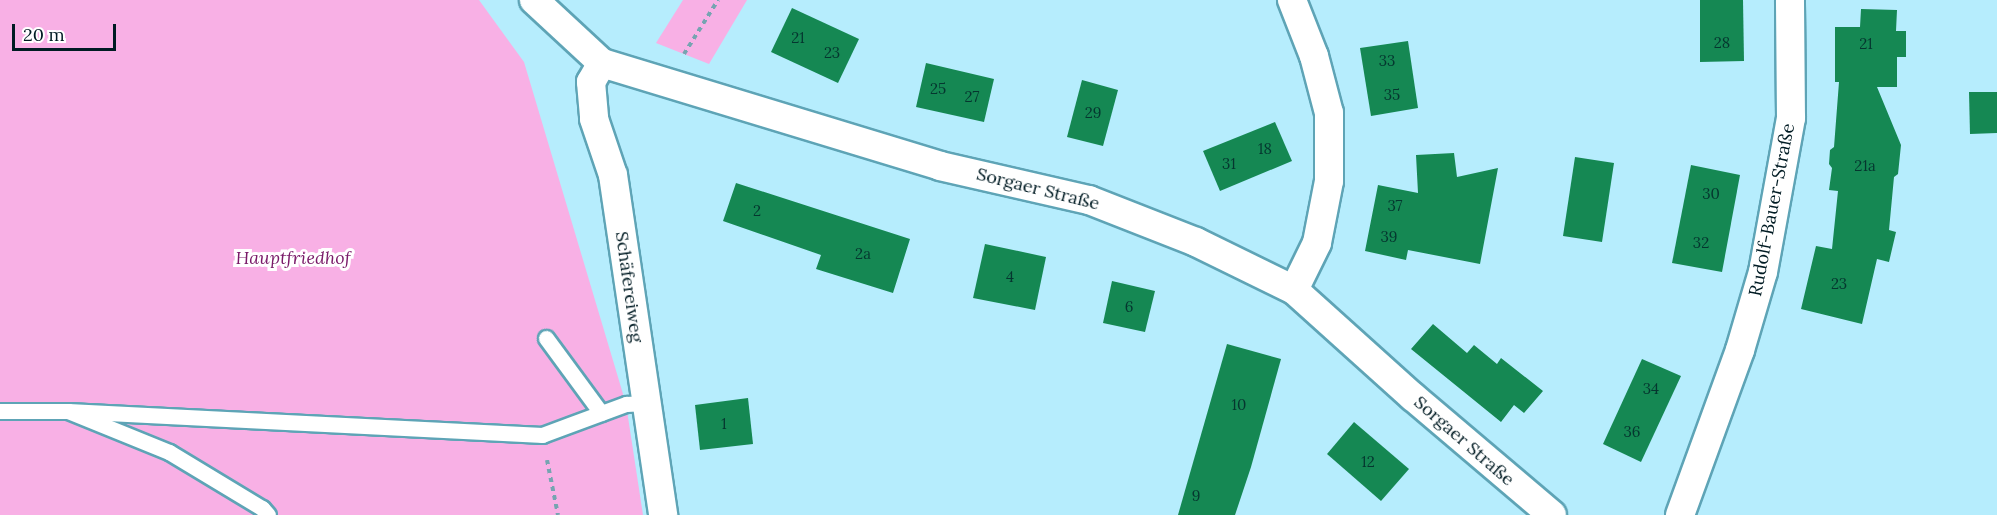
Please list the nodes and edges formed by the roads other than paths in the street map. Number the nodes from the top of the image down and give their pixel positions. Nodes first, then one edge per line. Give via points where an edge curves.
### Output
1 (534, 0) edge
2 (1293, 0) edge
3 (1790, 0) edge
4 (602, 63) junction
5 (1294, 290) junction
6 (546, 338) dead end
7 (646, 403) junction
8 (0, 411) edge
9 (68, 411) junction
10 (602, 413) junction
11 (268, 515) edge
12 (663, 515) edge
13 (1552, 515) edge
14 (1680, 515) edge

1 - 4 street, Sorgaer Straße
2 - 5 street via 1314,56 1329,113 1329,181 1317,243
3 - 14 street, Rudolf-Bauer-Straße via 1791,118 1763,272 1740,350
4 - 5 street, Sorgaer Straße via 940,166 1089,200 1196,242
4 - 7 street, Schäfereiweg via 591,82 594,119 613,175
5 - 13 street, Sorgaer Straße
6 - 10 lane
7 - 10 lane via 626,404
7 - 12 street, Schäfereiweg
8 - 9 lane
9 - 10 lane via 542,435
9 - 11 lane via 169,452

